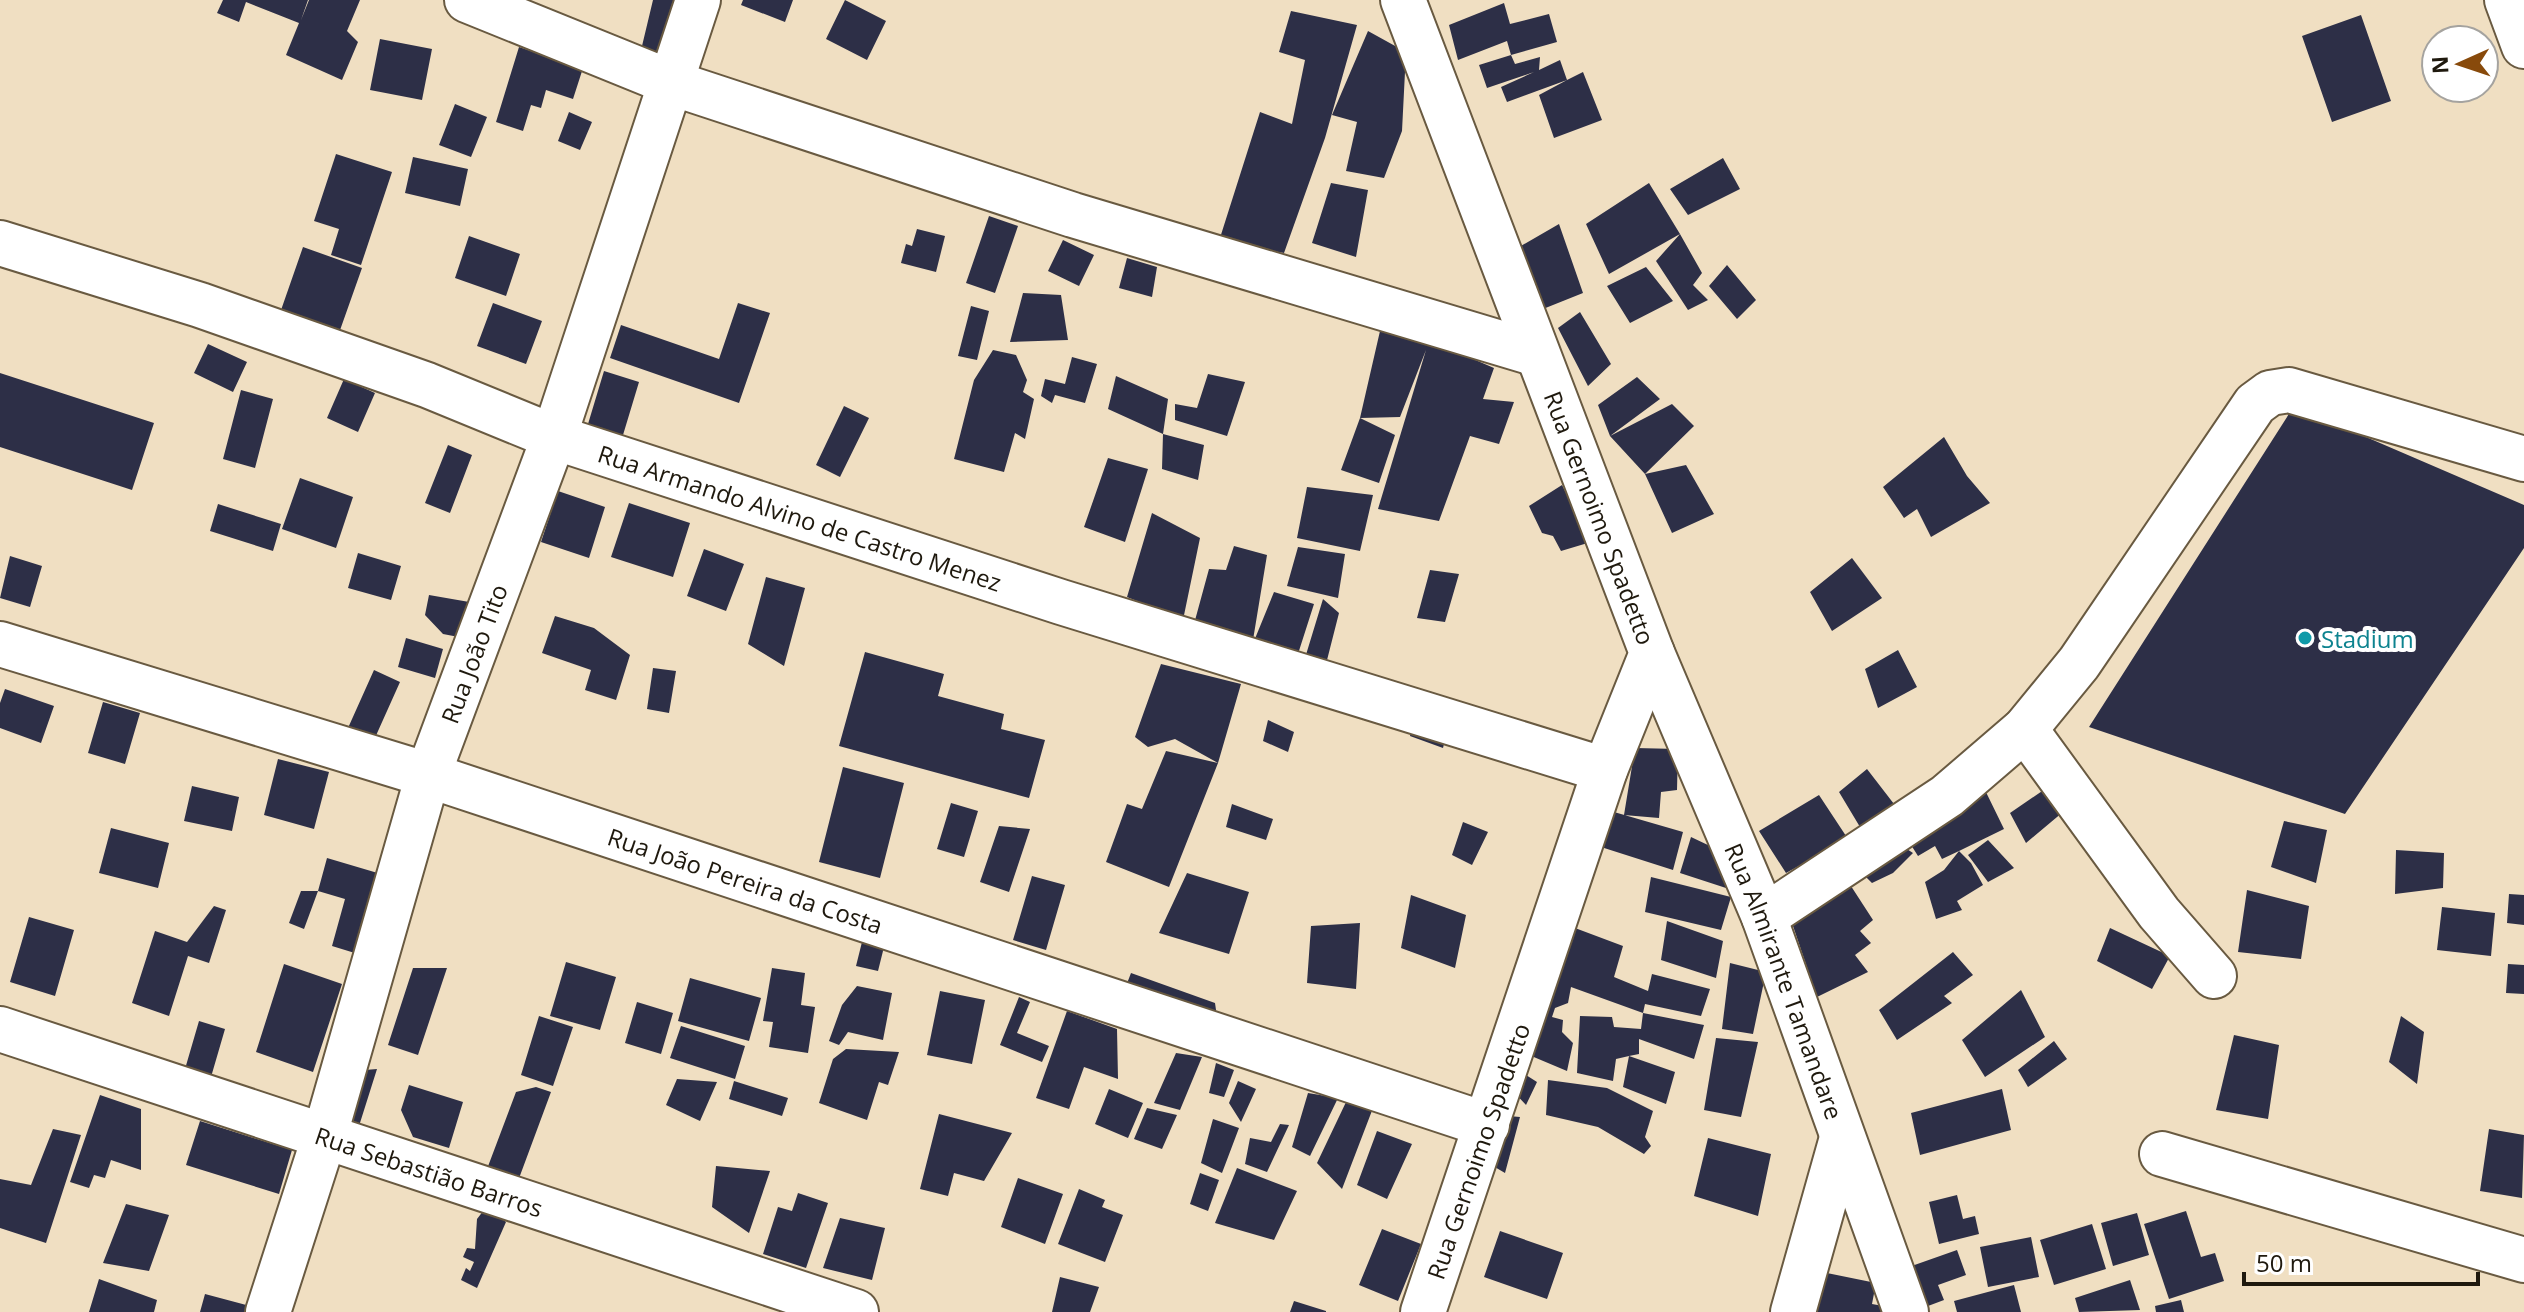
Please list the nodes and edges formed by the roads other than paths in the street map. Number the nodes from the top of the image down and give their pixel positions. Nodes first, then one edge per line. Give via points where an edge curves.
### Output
1 (467, 0) edge
2 (698, 0) edge
3 (1403, 0) edge
4 (2507, 0) edge
5 (2524, 46) edge
6 (672, 83) junction
7 (0, 243) edge
8 (1537, 354) junction
9 (554, 437) junction
10 (2524, 459) edge
11 (0, 644) edge
12 (1652, 653) junction
13 (2025, 729) junction
14 (1605, 770) junction
15 (428, 775) junction
16 (1764, 917) junction
17 (2214, 976) dead end
18 (0, 1029) edge
19 (1487, 1125) junction
20 (324, 1138) junction
21 (1842, 1138) junction
22 (2162, 1154) dead end
23 (2524, 1260) edge
24 (268, 1312) edge
25 (856, 1312) edge
26 (1423, 1312) edge
27 (1793, 1312) edge
28 (1906, 1312) edge

1 - 6 street
2 - 6 street, Rua João Tito
3 - 8 street, Rua Gernoimo Spadetto
4 - 5 street
6 - 8 street via 1073,215
6 - 9 street, Rua João Tito
7 - 9 street, Rua Armando Alvino de Castro Menez via 200,305 427,385
8 - 12 street, Rua Gernoimo Spadetto
9 - 14 street, Rua Armando Alvino de Castro Menez via 1061,602
9 - 15 street, Rua João Tito
10 - 13 street via 2289,390 2270,393 2255,404 2079,663
11 - 15 street, Rua João Pereira da Costa
12 - 14 street, Rua Gernoimo Spadetto
12 - 16 street, Rua Almirante Tamandare
13 - 16 street via 1947,796
13 - 17 street via 2150,902
14 - 19 street, Rua Gernoimo Spadetto
15 - 19 street, Rua João Pereira da Costa
15 - 20 street, Rua João Tito
16 - 21 street, Rua Almirante Tamandare
18 - 20 street, Rua Sebastião Barros
19 - 26 street, Rua Gernoimo Spadetto
20 - 24 street, Rua João Tito
20 - 25 street, Rua Sebastião Barros
21 - 27 street
21 - 28 street, Rua Almirante Tamandare
22 - 23 street

